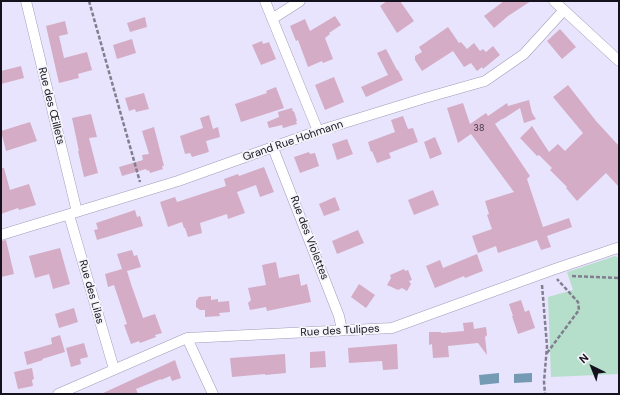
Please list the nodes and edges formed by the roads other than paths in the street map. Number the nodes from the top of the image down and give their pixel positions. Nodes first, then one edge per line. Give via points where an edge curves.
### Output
1 (26, 1) edge
2 (265, 1) edge
3 (300, 1) edge
4 (554, 1) edge
5 (564, 10) junction
6 (272, 18) junction
7 (619, 61) edge
8 (318, 132) junction
9 (273, 148) junction
10 (73, 213) junction
11 (1, 235) edge
12 (619, 249) edge
13 (342, 330) junction
14 (187, 338) junction
15 (114, 369) junction
16 (58, 394) edge
17 (213, 394) edge

1 - 10 street, Rue des Œillets
2 - 6 street
3 - 6 street
4 - 5 street
5 - 7 street
5 - 8 street, Grand Rue Hohmann via 524,54 485,81
6 - 8 street
8 - 9 street, Grand Rue Hohmann
9 - 10 street, Grand Rue Hohmann via 178,181
9 - 13 street, Rue des Violettes via 339,316
10 - 11 street, Grand Rue Hohmann
10 - 15 street, Rue des Lilas
12 - 13 street, Rue des Tulipes via 552,270 392,328
13 - 14 street, Rue des Tulipes
14 - 15 street, Rue des Tulipes
14 - 17 street
15 - 16 street, Rue des Tulipes

